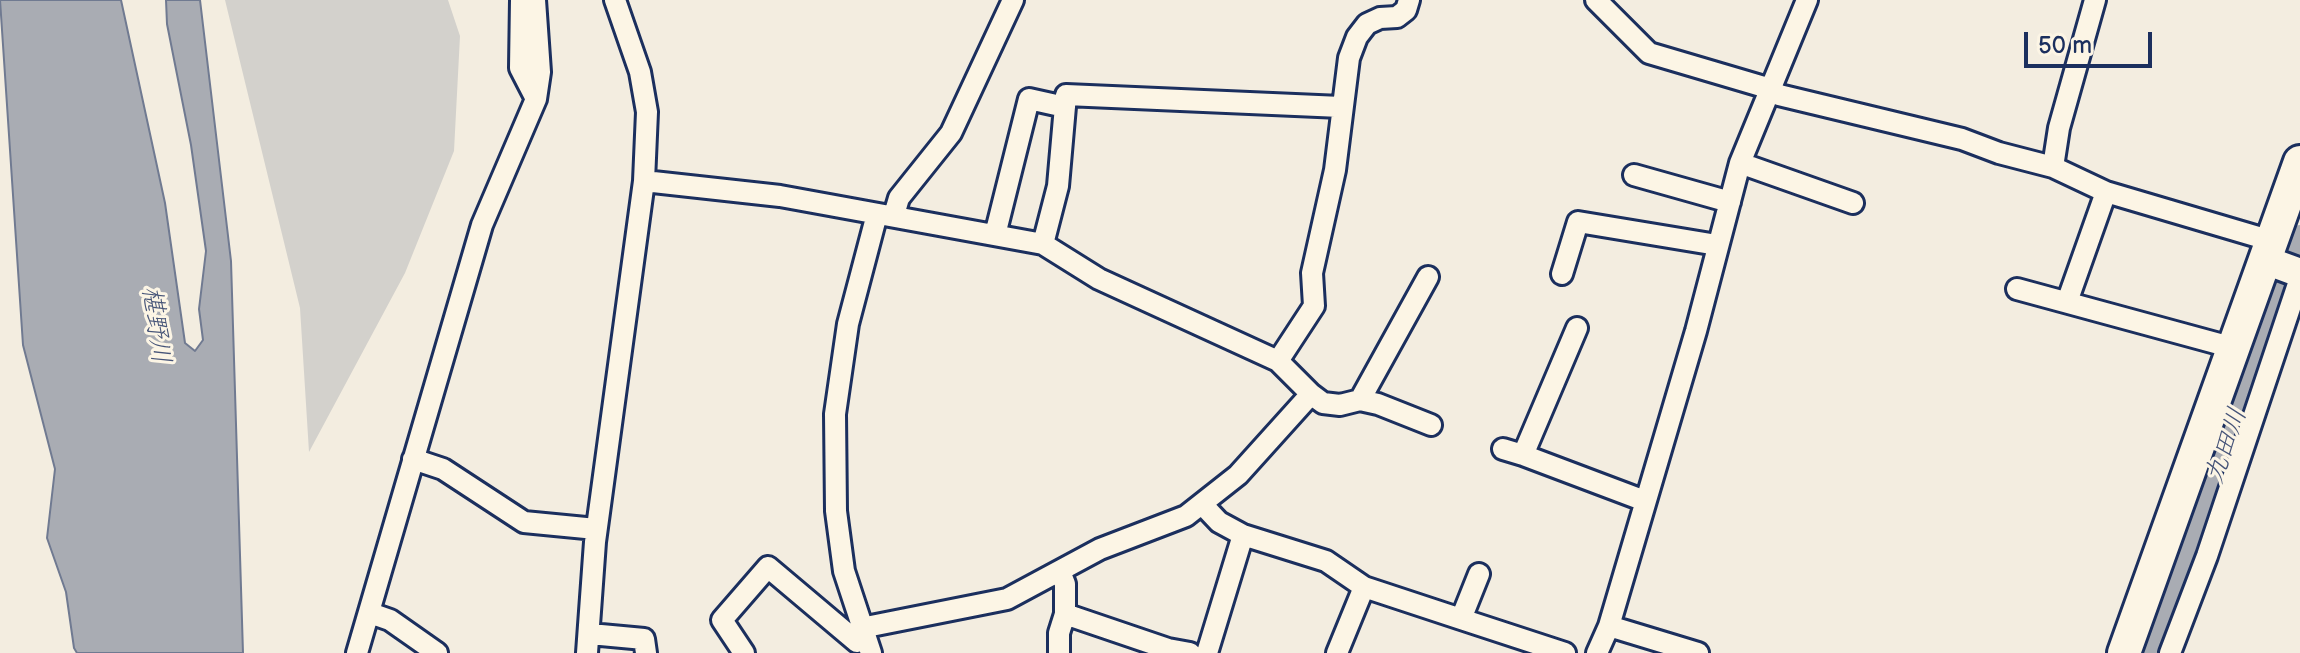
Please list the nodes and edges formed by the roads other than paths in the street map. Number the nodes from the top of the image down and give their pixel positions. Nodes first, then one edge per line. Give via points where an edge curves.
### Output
1 (521, 0) edge
2 (535, 0) edge
3 (615, 0) edge
4 (1013, 0) edge
5 (1409, 0) edge
6 (1596, 0) edge
7 (1807, 0) edge
8 (2095, 0) edge
9 (1771, 89) junction
10 (536, 99) junction
11 (1065, 107) junction
12 (1341, 107) junction
13 (2300, 162) edge
14 (1740, 163) junction
15 (2053, 167) junction
16 (1634, 175) dead end
17 (644, 181) junction
18 (2106, 192) junction
19 (1730, 202) junction
20 (1853, 203) dead end
21 (885, 215) junction
22 (995, 235) junction
23 (1043, 244) junction
24 (1717, 245) junction
25 (2283, 263) edge
26 (1562, 274) dead end
27 (1428, 277) dead end
28 (2017, 289) dead end
29 (2067, 302) junction
30 (1577, 328) dead end
31 (2234, 348) junction
32 (1278, 361) junction
33 (1311, 394) junction
34 (1360, 400) junction
35 (1431, 425) dead end
36 (1503, 449) dead end
37 (1523, 455) junction
38 (413, 459) junction
39 (1645, 501) junction
40 (1202, 504) junction
41 (596, 529) junction
42 (1243, 535) junction
43 (1060, 571) junction
44 (1479, 574) dead end
45 (1364, 587) junction
46 (370, 613) junction
47 (1065, 614) junction
48 (1461, 619) junction
49 (1609, 626) junction
50 (860, 642) edge
51 (588, 644) edge
52 (1168, 651) edge
53 (357, 653) edge
54 (437, 653) edge
55 (646, 653) edge
56 (744, 653) edge
57 (1059, 653) edge
58 (1190, 653) edge
59 (1207, 653) edge
60 (1337, 653) edge
61 (1565, 653) edge
62 (1597, 653) edge
63 (1698, 653) edge
64 (2124, 653) edge
65 (2170, 653) edge

1 - 10 street via 520,68
2 - 10 street via 540,72
3 - 17 street via 640,72 647,112
4 - 21 street via 951,133
5 - 12 street via 1397,17 1367,24 1357,37
6 - 9 street via 1649,53
7 - 9 street
8 - 15 street
9 - 14 street
9 - 15 street
10 - 38 street via 482,225
11 - 12 street via 1066,95
11 - 22 street via 1029,99
11 - 23 street via 1058,186
12 - 32 street via 1335,170 1312,273 1314,306
13 - 25 main road
14 - 19 street
14 - 20 street
15 - 18 street
16 - 19 street
17 - 21 street via 780,196
17 - 41 street
18 - 25 street
18 - 29 street
19 - 24 street
21 - 22 street
21 - 50 street via 848,324 835,414 836,511
22 - 23 street
23 - 32 street via 1099,279
24 - 26 street via 1578,222
24 - 39 street
25 - 31 main road
25 - 65 street via 2207,556
27 - 34 street
28 - 29 street
29 - 31 street
30 - 37 street
31 - 64 main road
32 - 33 street
33 - 34 street via 1323,403
33 - 40 street via 1238,475
34 - 35 street
36 - 37 street
37 - 39 street
38 - 41 street via 443,469 524,522
38 - 46 street
39 - 49 street
40 - 42 street via 1219,522
40 - 43 street via 1186,516 1100,549
41 - 51 street
42 - 45 street via 1326,561
42 - 59 street
43 - 47 street
43 - 50 street via 1007,599
44 - 48 street
45 - 48 street
45 - 60 street
46 - 53 street
46 - 54 street via 390,620
47 - 52 street
47 - 57 street
48 - 61 street
49 - 62 street
49 - 63 street
50 - 56 street via 768,567 722,620
51 - 55 street via 644,639
52 - 58 street

